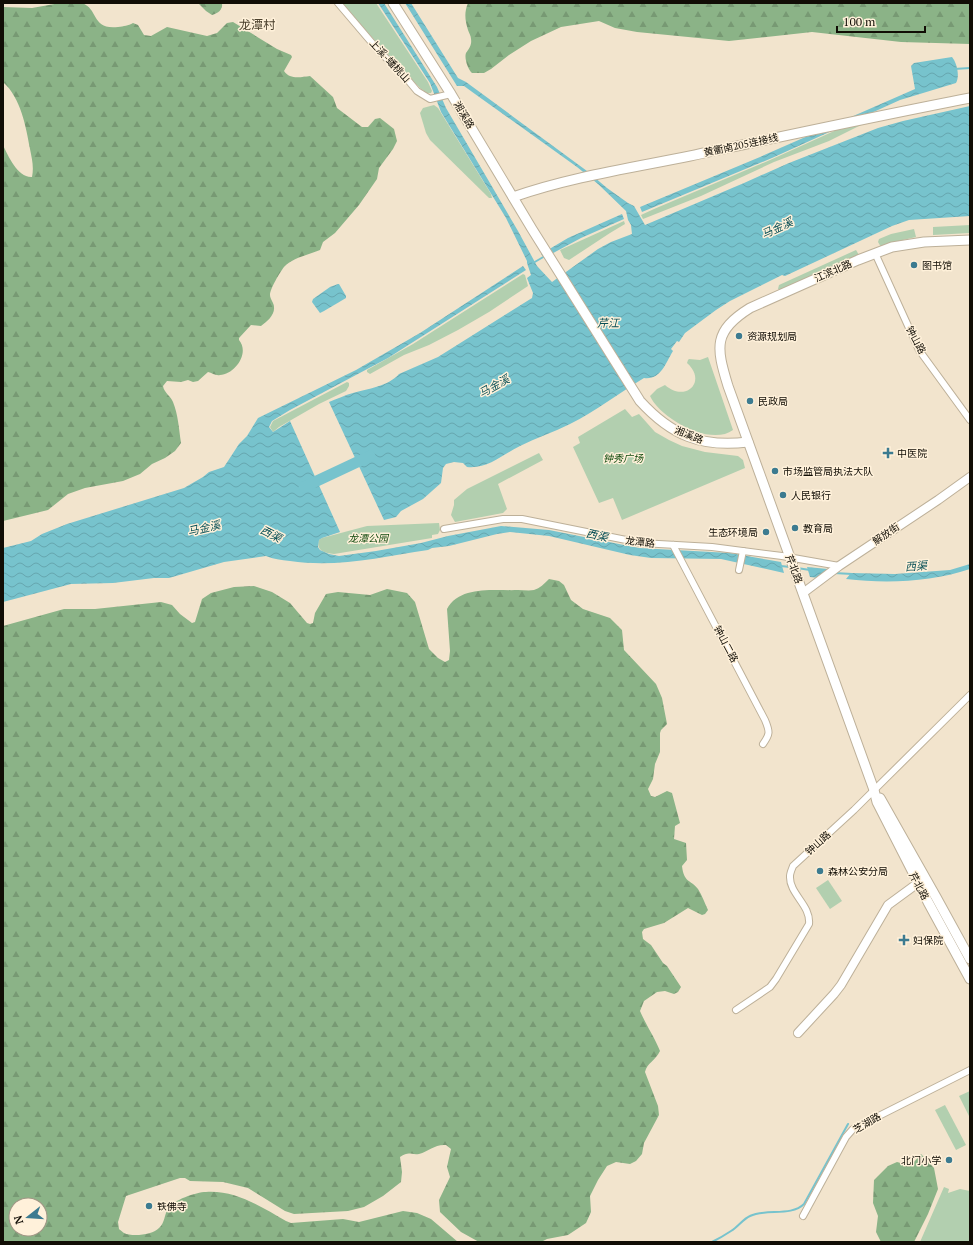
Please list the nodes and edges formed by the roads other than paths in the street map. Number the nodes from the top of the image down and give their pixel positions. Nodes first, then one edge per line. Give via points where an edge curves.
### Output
1 (338, 3) edge
2 (393, 3) edge
3 (451, 94) junction
4 (970, 98) edge
5 (513, 197) junction
6 (970, 240) edge
7 (875, 253) junction
8 (719, 347) joint
9 (970, 420) edge
10 (748, 442) junction
11 (970, 477) edge
12 (444, 529) dead end
13 (673, 545) junction
14 (743, 551) junction
15 (789, 557) junction
16 (840, 566) junction
17 (738, 570) dead end
18 (803, 593) junction
19 (970, 695) edge
20 (762, 744) dead end
21 (874, 790) junction
22 (918, 883) junction
23 (936, 896) junction
24 (928, 902) junction
25 (970, 960) edge
26 (970, 979) edge
27 (736, 1010) dead end
28 (798, 1033) dead end
29 (970, 1070) edge
30 (803, 1216) dead end

1 - 3 street, 上溪-蟠桃山 via 417,91 430,99
2 - 3 main road, 湘溪路
3 - 5 main road, 湘溪路
4 - 5 main road, 黄衢南205连接线 via 596,176
5 - 10 main road, 湘溪路 via 640,401 650,412 662,422 693,439 720,444
6 - 7 main road, 江滨北路 via 907,244
7 - 8 main road, 江滨北路 via 750,308 726,327
7 - 9 street, 钟山路 via 919,350
8 - 10 main road, 芹北路 via 724,374
10 - 15 main road, 芹北路
11 - 16 street, 解放街
12 - 13 street, 龙潭路 via 503,519 522,519 641,543
13 - 14 street, 龙潭路
13 - 20 street, 钟山二路 via 765,720 769,736
14 - 15 street, 龙潭路
14 - 17 street
15 - 16 street, 龙潭路
15 - 18 main road, 芹北路
16 - 18 street, 解放街
18 - 21 main road, 芹北路
19 - 21 street, 钟山路
21 - 22 main road, 芹北路 via 881,812
21 - 23 main road, 芹北路
21 - 27 street, 钟山路 via 793,866 790,876 793,888 806,909 809,924 770,987
22 - 24 main road, 芹北路
22 - 28 street via 888,905 841,985
23 - 24 street
23 - 25 main road, 芹北路
24 - 26 main road, 芹北路
29 - 30 street, 芝湖路 via 853,1128

